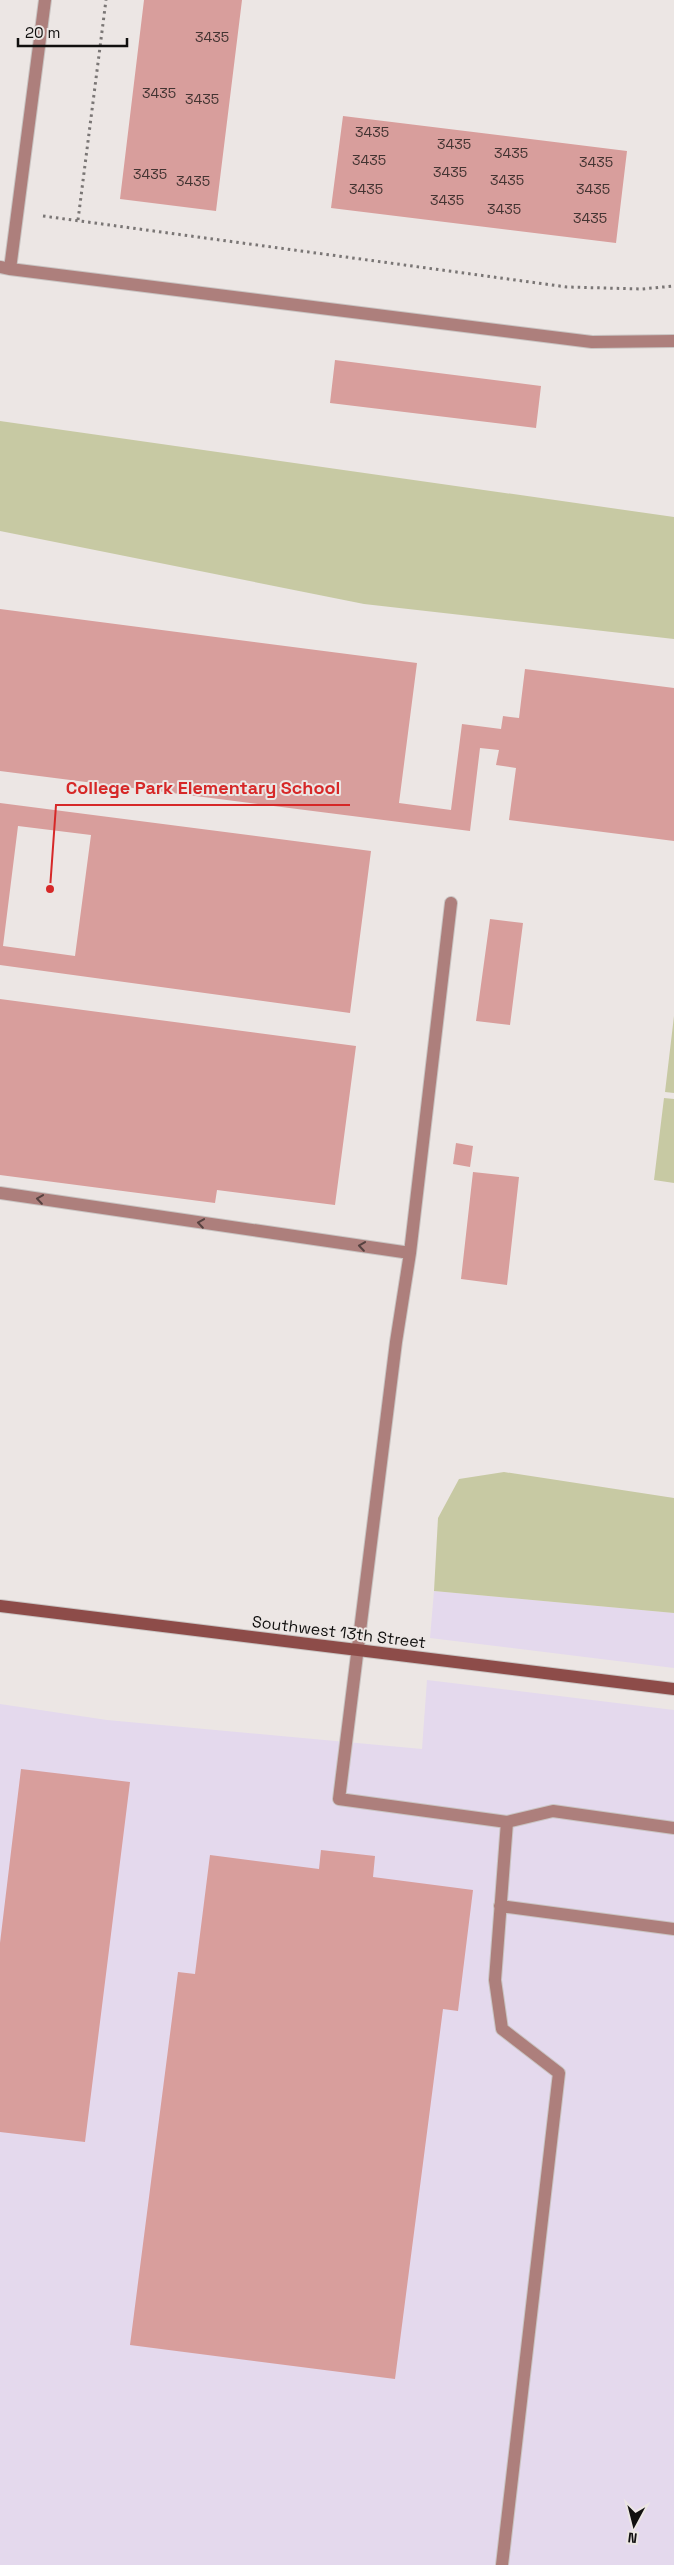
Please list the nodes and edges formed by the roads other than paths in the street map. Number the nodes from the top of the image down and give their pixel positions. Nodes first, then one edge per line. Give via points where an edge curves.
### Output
1 (45, 0) edge
2 (5, 268) edge
3 (674, 341) edge
4 (451, 903) dead end
5 (0, 1193) edge
6 (410, 1253) junction
7 (0, 1606) edge
8 (357, 1650) junction
9 (674, 1689) edge
10 (506, 1822) junction
11 (674, 1828) edge
12 (500, 1906) junction
13 (674, 1929) edge
14 (502, 2565) edge

1 - 2 lane
2 - 3 lane via 592,342
4 - 6 lane
6 -> 5 lane
6 - 8 lane
7 - 8 street, Southwest 13th Street
8 - 9 street, Southwest 13th Street
8 - 10 lane via 339,1799
10 - 11 lane via 553,1811
10 - 12 lane
12 - 13 lane
12 - 14 lane via 495,1980 502,2028 558,2073

